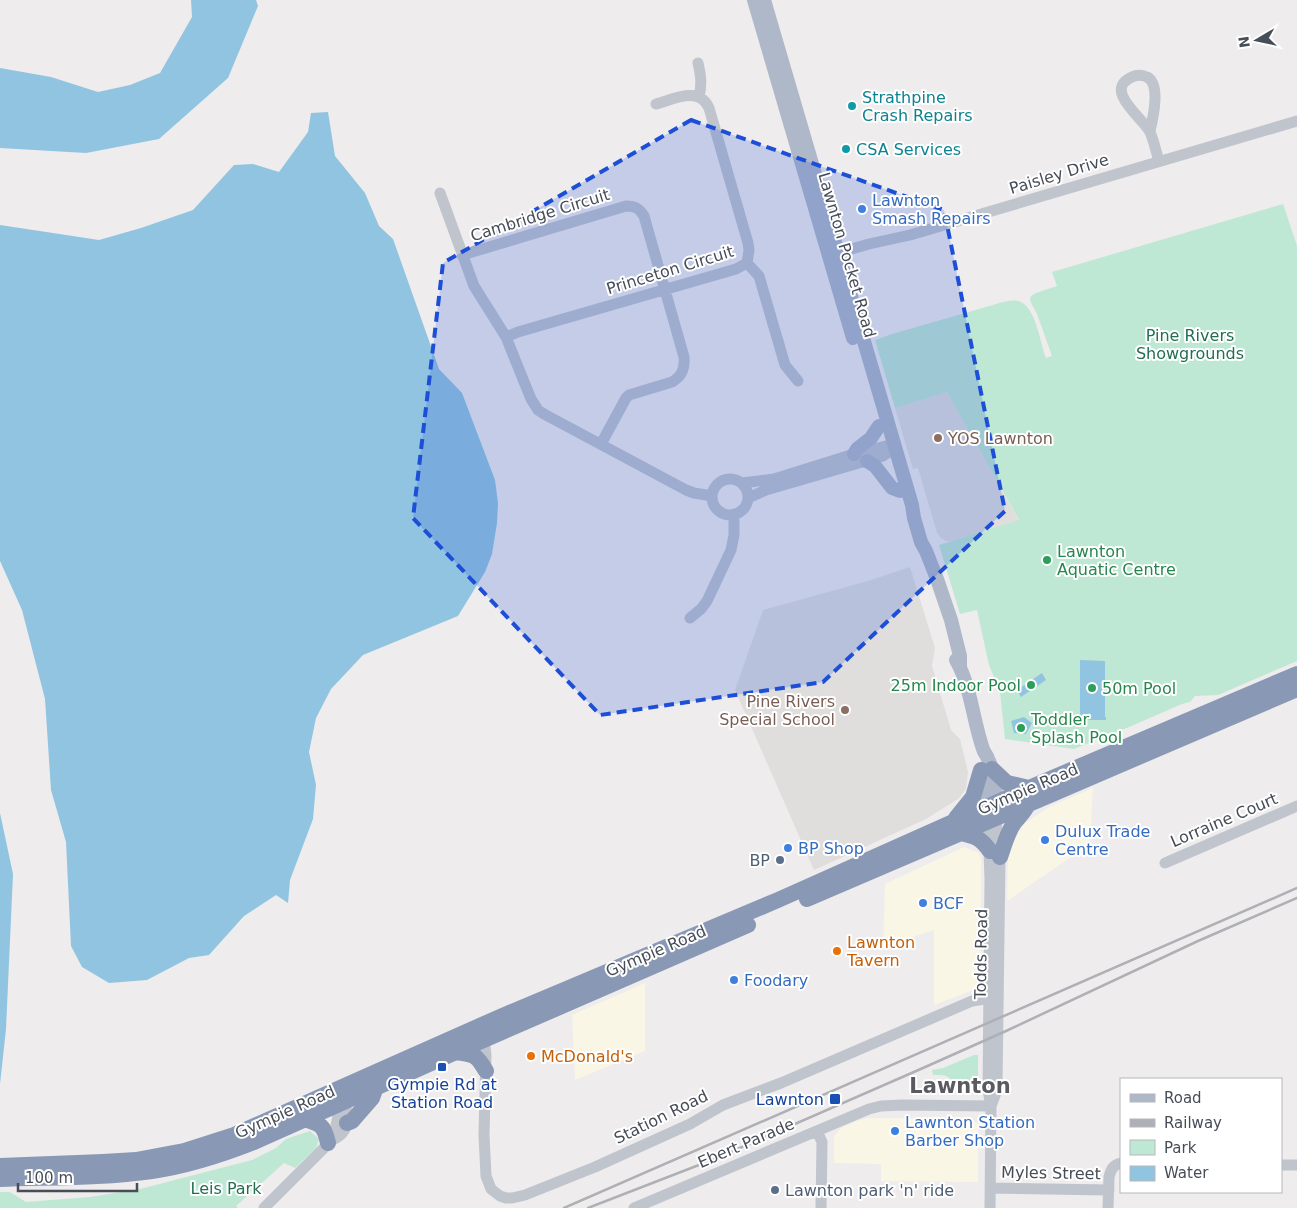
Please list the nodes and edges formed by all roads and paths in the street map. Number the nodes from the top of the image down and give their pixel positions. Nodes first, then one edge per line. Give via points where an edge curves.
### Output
1 (754, 0) edge
2 (764, 0) edge
3 (698, 63) dead end
4 (699, 97) junction
5 (656, 104) dead end
6 (1297, 121) edge
7 (1150, 131) dead end
8 (1159, 161) junction
9 (440, 193) dead end
10 (834, 254) junction
11 (462, 255) junction
12 (747, 263) junction
13 (665, 289) junction
14 (506, 337) junction
15 (798, 381) dead end
16 (879, 426) junction
17 (601, 444) junction
18 (890, 448) junction
19 (854, 454) junction
20 (867, 461) junction
21 (742, 483) junction
22 (900, 491) junction
23 (712, 496) junction
24 (748, 498) junction
25 (734, 514) junction
26 (914, 518) junction
27 (690, 618) dead end
28 (1297, 674) edge
29 (1297, 689) edge
30 (986, 769) junction
31 (1028, 796) junction
32 (1297, 806) edge
33 (992, 812) junction
34 (956, 828) junction
35 (995, 854) junction
36 (1165, 863) dead end
37 (994, 997) junction
38 (480, 1034) junction
39 (456, 1052) junction
40 (486, 1071) junction
41 (376, 1087) junction
42 (339, 1097) junction
43 (991, 1106) junction
44 (304, 1119) junction
45 (347, 1123) junction
46 (817, 1131) junction
47 (330, 1141) junction
48 (1120, 1163) edge
49 (1282, 1165) edge
50 (1297, 1165) edge
51 (3, 1172) edge
52 (990, 1188) junction
53 (1108, 1190) junction
54 (650, 1205) edge
55 (264, 1208) edge
56 (634, 1208) edge
57 (821, 1208) edge
58 (990, 1208) edge
59 (1108, 1208) edge

1 - 10 main road, Lawnton Pocket Road
2 - 10 main road, Lawnton Pocket Road
3 - 4 street via 702,77
4 - 5 street via 687,95
4 - 12 street, Princeton Circuit via 709,108 726,166 748,243
6 - 8 street, Paisley Drive
7 - 8 street
8 - 10 street, Paisley Drive via 910,235
9 - 11 street
10 - 16 main road, Lawnton Pocket Road
10 - 18 main road, Lawnton Pocket Road
11 - 13 street, Cambridge Circuit via 632,206 644,216
11 - 14 street via 474,286
12 - 13 street, Princeton Circuit
12 - 15 street via 759,276 785,365
13 - 14 street, Princeton Circuit
13 - 17 street, Cambridge Circuit via 684,357 682,374 672,382 629,395
14 - 17 street via 538,410
16 - 18 main road, Lawnton Pocket Road
16 - 19 main road
17 - 23 street via 686,490
18 - 19 street
18 - 20 street via 883,456
18 - 22 main road, Lawnton Pocket Road
18 - 26 main road, Lawnton Pocket Road
19 - 21 street via 774,479
20 - 22 main road via 892,488
20 - 24 street
21 - 23 street via 726,479 716,485
21 - 24 street
22 - 26 main road, Lawnton Pocket Road
23 - 25 street via 717,509 725,514
24 - 25 street via 742,510
25 - 27 street via 731,550 707,601
26 - 30 main road, Lawnton Pocket Road via 949,615 983,751 989,759
28 - 31 highway, Gympie Road
29 - 31 highway, Gympie Road
30 - 31 highway
30 - 33 main road, Lawnton Pocket Road via 995,787
30 - 34 highway via 973,797 960,811
31 - 33 highway, Gympie Road
31 - 35 highway via 1024,812
32 - 36 street, Lorraine Court
33 - 34 highway, Gympie Road
33 - 35 street, Todds Road via 998,846
34 - 35 highway via 979,838
34 - 38 highway, Gympie Road
35 - 37 street, Todds Road
37 - 40 street, Station Road via 972,1001 742,1097 595,1167 518,1197 506,1198 496,1193 486,1176
37 - 43 street, Todds Road via 997,1090
38 - 39 highway, Gympie Road
38 - 40 street, Station Road via 486,1055
38 - 42 highway, Gympie Road
39 - 40 highway via 475,1056
39 - 41 highway, Gympie Road
41 - 42 highway, Gympie Road
41 - 45 highway via 372,1098
42 - 44 highway, Gympie Road
42 - 45 street via 347,1112
42 - 47 street via 338,1120
42 - 51 highway, Gympie Road via 184,1151 123,1161
43 - 46 street, Ebert Parade via 881,1106 861,1111
43 - 52 street, Todds Road
44 - 47 highway via 322,1126
44 - 51 highway, Gympie Road via 238,1148 172,1167 126,1174
45 - 47 street via 339,1137
46 - 54 street, Ebert Parade
46 - 57 street via 822,1142
47 - 55 street
48 - 53 street, Myles Street via 1111,1168
49 - 50 street
52 - 53 street, Myles Street
52 - 58 street, Todds Road
53 - 59 street
54 - 56 street, Ebert Parade

